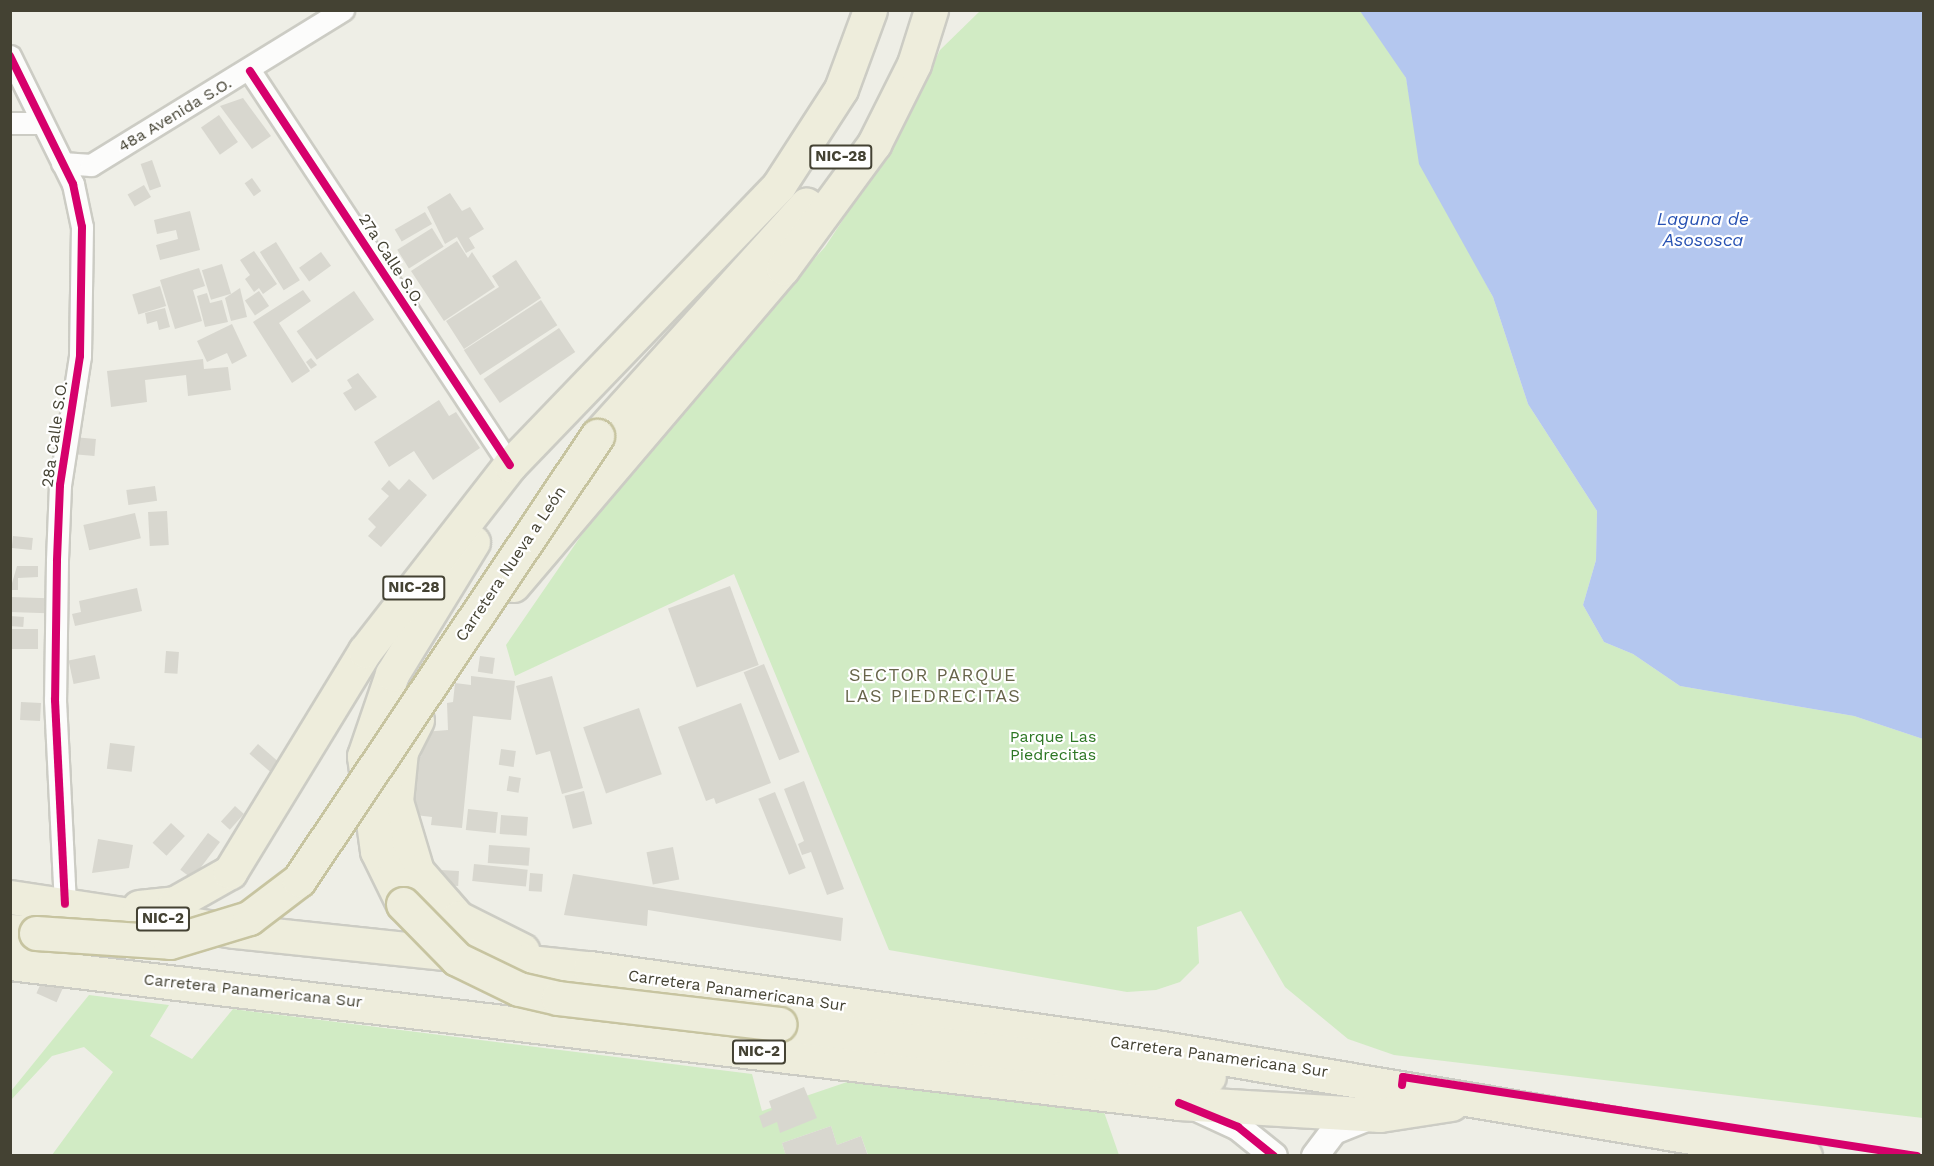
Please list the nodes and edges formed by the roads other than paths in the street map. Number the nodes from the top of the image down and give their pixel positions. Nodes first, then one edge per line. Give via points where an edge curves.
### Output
1 (343, 10) edge
2 (870, 10) edge
3 (907, 10) edge
4 (931, 10) edge
5 (10, 56) edge
6 (250, 71) junction
7 (10, 123) edge
8 (41, 123) junction
9 (62, 163) junction
10 (740, 229) junction
11 (510, 465) junction
12 (10, 897) edge
13 (79, 906) junction
14 (10, 931) edge
15 (10, 963) edge
16 (590, 969) junction
17 (1461, 1102) junction
18 (1179, 1103) junction
19 (1380, 1115) junction
20 (1274, 1155) edge
21 (1315, 1155) edge
22 (1805, 1155) edge

1 - 6 street, 48a Avenida S.O.
2 - 10 highway, NIC-28 via 841,89 813,139
3 - 14 highway, Carretera Nueva a León / NIC-28, bridge via 872,104 838,163 737,282 597,436 299,880 249,918 170,942
4 - 16 highway via 914,64 874,144 783,268 527,566 401,751 396,801 403,838 417,871 439,901 506,945
5 - 8 street, 28a Calle S.O.
6 - 9 street, 48a Avenida S.O. via 91,165
6 - 11 street, 27a Calle S.O.
7 - 8 street
8 - 9 street, 28a Calle S.O.
9 - 13 street, 28a Calle S.O. via 73,184 82,227 84,294 60,485 55,700
10 - 11 highway, NIC-28
10 - 17 highway, bridge via 497,510 381,694 364,756 371,829 395,892 444,949 497,981 539,995 1281,1086
11 - 13 highway, NIC-28 via 365,651 230,872 175,903
12 - 13 highway, Carretera Panamericana Sur / NIC-2
13 - 16 highway, Carretera Panamericana Sur / NIC-2 via 235,931
15 - 18 highway, Carretera Panamericana Sur / NIC-2
16 - 17 highway, Carretera Panamericana Sur / NIC-2 via 1354,1076
17 - 19 highway, Carretera Panamericana Sur / NIC-2
17 - 22 highway, Carretera Panamericana Sur / NIC-2
18 - 19 highway, Carretera Panamericana Sur / NIC-2
18 - 20 street via 1238,1126
19 - 21 street via 1334,1131

